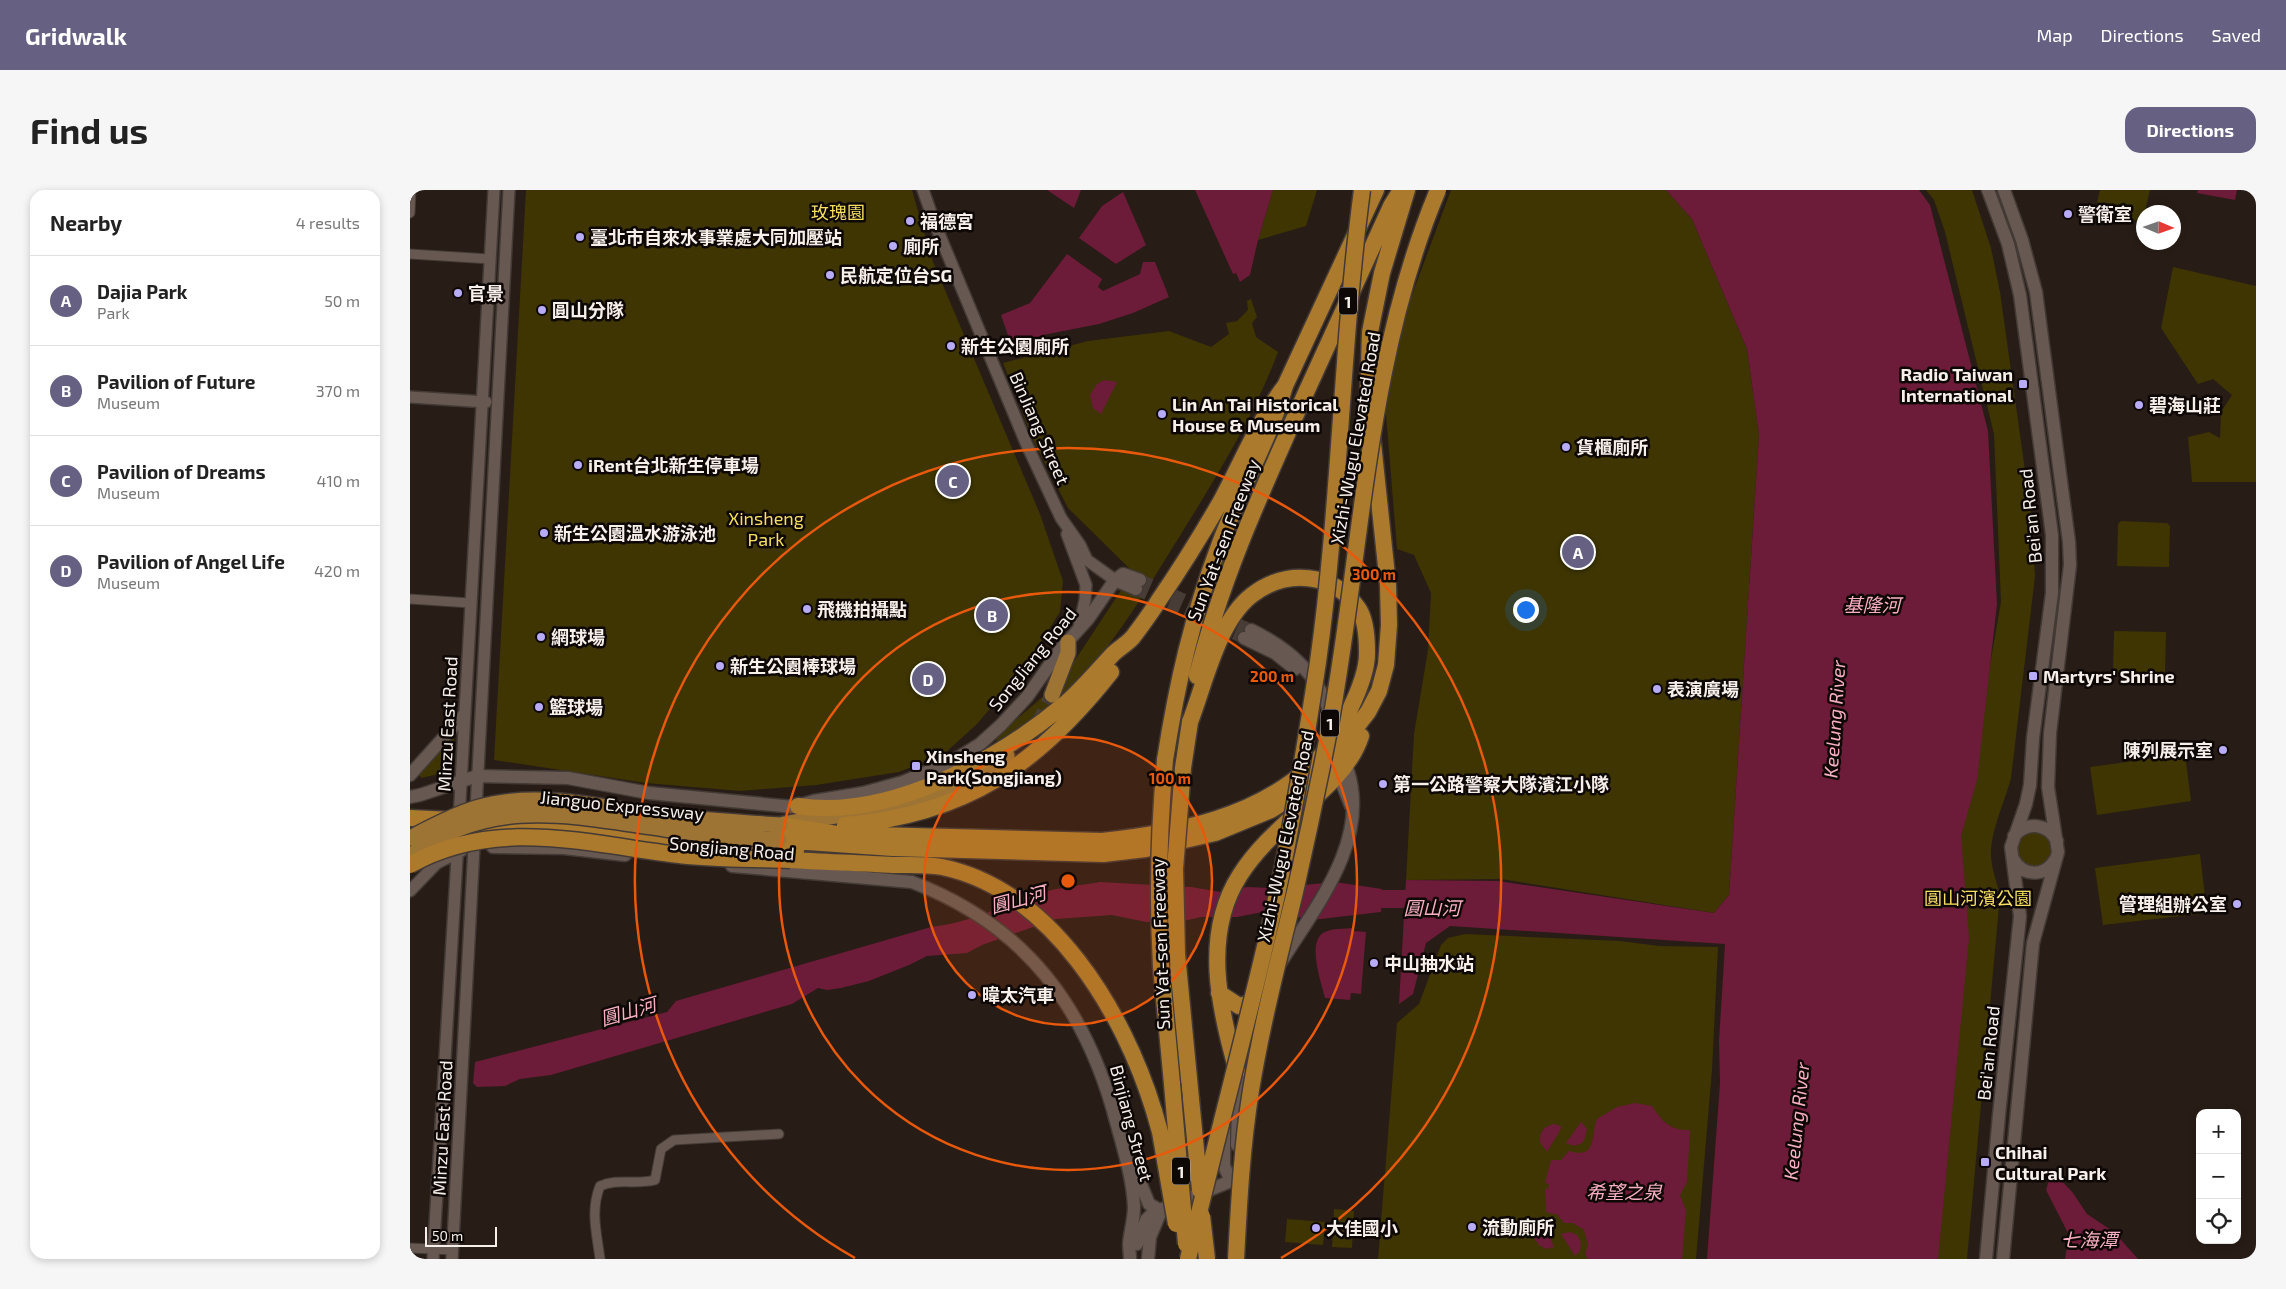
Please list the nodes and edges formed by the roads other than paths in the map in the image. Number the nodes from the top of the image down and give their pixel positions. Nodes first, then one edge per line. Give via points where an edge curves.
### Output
1 (411, 190) edge
2 (494, 190) edge
3 (509, 190) edge
4 (923, 190) edge
5 (1362, 190) edge
6 (1376, 190) edge
7 (1402, 190) edge
8 (1407, 190) edge
9 (1438, 190) edge
10 (1988, 190) edge
11 (2004, 190) edge
12 (410, 213) edge
13 (410, 254) edge
14 (490, 259) junction
15 (1285, 386) junction
16 (410, 397) edge
17 (481, 401) junction
18 (498, 402) junction
19 (1061, 518) junction
20 (1115, 580) junction
21 (1138, 584) tunnel mouth
22 (410, 599) edge
23 (470, 603) junction
24 (1079, 627) junction
25 (1247, 634) tunnel mouth
26 (1132, 638) junction
27 (1068, 642) junction
28 (1052, 695) tunnel mouth
29 (1368, 712) junction
30 (464, 715) junction
31 (1190, 722) junction
32 (1329, 723) dead end
33 (1007, 756) dead end
34 (410, 775) edge
35 (477, 776) junction
36 (1345, 776) dead end
37 (462, 781) junction
38 (410, 797) edge
39 (798, 806) junction
40 (410, 818) edge
41 (459, 820) junction
42 (477, 822) junction
43 (813, 829) junction
44 (779, 832) junction
45 (410, 839) edge
46 (475, 847) junction
47 (2011, 847) junction
48 (893, 848) junction
49 (457, 850) junction
50 (2057, 852) junction
51 (410, 856) edge
52 (897, 865) junction
53 (410, 866) edge
54 (742, 866) junction
55 (410, 891) edge
56 (1029, 957) joint
57 (1280, 963) junction
58 (1219, 993) junction
59 (1258, 998) junction
60 (1231, 1049) junction
61 (1238, 1076) junction
62 (780, 1134) dead end
63 (1123, 1147) junction
64 (439, 1167) junction
65 (457, 1168) junction
66 (1231, 1181) junction
67 (1161, 1211) junction
68 (410, 1248) edge
69 (434, 1254) edge
70 (453, 1255) edge
71 (1130, 1256) edge
72 (600, 1259) edge
73 (1148, 1259) edge
74 (1182, 1259) edge
75 (1187, 1259) edge
76 (1207, 1259) edge
77 (1236, 1259) edge
78 (1242, 1259) edge
79 (1986, 1259) edge
80 (2003, 1259) edge

1 - 12 street
2 - 14 street, Minzu East Road
3 - 18 street, Minzu East Road
4 - 19 street, BinJiang Street via 934,224 1022,434
5 - 75 highway, Xizhi-Wugu Elevated Road / 1, bridge via 1355,240 1334,518 1318,660 1299,778 1268,932
6 - 15 highway, Sun Yat-sen Freeway / 1, bridge
7 - 31 highway, Sun Yat-sen Freeway / 1, bridge via 1256,500 1206,638
8 - 29 highway, bridge via 1382,273 1370,332 1368,396 1390,625 1386,665 1379,691
9 - 77 highway, Xizhi-Wugu Elevated Road / 1, bridge via 1402,292 1383,372 1329,726 1251,1090 1240,1174
10 - 47 main road, Bei'an Road via 2008,244 2020,295 2052,535 2052,594 2030,786
11 - 50 main road via 2036,292 2069,542 2068,594 2048,767
13 - 14 street
14 - 17 street, Minzu East Road
15 - 26 highway via 1267,409 1220,502
15 - 75 highway, Sun Yat-sen Freeway / 1, bridge via 1276,417 1220,542 1190,628 1174,698 1165,760 1158,892
16 - 17 street
17 - 18 street
17 - 23 street, Minzu East Road
18 - 35 street, Minzu East Road
19 - 20 street, BinJiang Street via 1087,560
19 - 24 street, Songjiang Road via 1086,585
20 - 21 main road via 1123,574
20 - 24 main road, SongJiang Road
22 - 23 street
23 - 30 street, Minzu East Road
24 - 27 main road, SongJiang Road
25 - 32 main road via 1299,673
26 - 39 highway via 1066,702 1009,746 975,765 915,791 869,803 826,809
26 - 43 highway via 1128,650 1091,697 1053,736 1010,772 967,796 931,810 884,822
27 - 28 highway via 1068,652
27 - 39 main road, SongJiang Road via 1027,697 1001,725 980,744 951,762 903,782
29 - 48 highway via 1311,785 1270,810 1196,839 1103,854
29 - 58 highway via 1359,744 1335,779 1279,829 1255,854 1240,876 1222,916 1218,937
30 - 34 main road
30 - 37 street, Minzu East Road
31 - 43 highway via 1217,648 1232,617 1251,595 1273,582 1294,576 1313,578 1337,588 1359,609 1368,655 1363,679 1340,727 1318,760 1296,778 1245,808 1197,826 1102,842 837,834
31 - 76 highway, Sun Yat-sen Freeway / 1, bridge via 1175,869 1177,954
33 - 44 highway via 968,780 925,798
35 - 37 main road
35 - 39 main road via 568,778 648,793
35 - 42 street, Minzu East Road
36 - 57 main road via 1353,793 1348,844 1336,871
37 - 38 main road
37 - 41 street, Minzu East Road
40 - 41 highway
41 - 42 highway
41 - 49 street, Minzu East Road
42 - 46 street, Minzu East Road
42 - 48 highway via 545,825 711,846 782,851
43 - 44 highway
44 - 45 highway, Jianguo Expressway, bridge via 546,800 476,808
44 - 48 highway
44 - 51 highway, Jianguo Expressway, bridge via 669,830 540,813 493,818 459,829
45 - 49 main road, Songjiang Road
46 - 49 main road, Songjiang Road
46 - 54 main road, Songjiang Road via 564,848
46 - 65 street, Minzu East Road
47 - 50 main road via 2015,863 2029,872 2045,870
47 - 50 main road via 2023,828 2040,826 2050,831
47 - 79 main road, Bei'an Road via 2020,916
49 - 55 street via 437,863
49 - 64 street, Minzu East Road
50 - 80 main road, Bei'an Road via 2033,943
52 - 53 highway, bridge via 689,856 531,836 478,839 426,856
52 - 54 highway via 834,868
52 - 74 highway, bridge via 941,867 989,884 1030,911 1062,941 1107,1004 1129,1044 1160,1132
54 - 56 main road, Songjiang Road via 912,882 967,906
56 - 63 main road, Binjiang Street via 1052,981 1090,1045 1103,1077
57 - 59 main road
57 - 61 main road via 1246,1046
58 - 59 highway via 1239,1006
58 - 60 highway
59 - 60 main road
60 - 61 highway
60 - 66 main road via 1226,1076 1224,1150 1224,1166
61 - 66 main road via 1237,1163
62 - 72 street via 674,1140 661,1148 655,1180 608,1182 600,1186 594,1219
63 - 67 main road via 1149,1204
63 - 71 main road, Binjiang Street via 1134,1206
64 - 65 street
64 - 69 street, Minzu East Road
65 - 70 street, Minzu East Road
66 - 67 main road
66 - 78 street via 1236,1198
67 - 71 main road via 1146,1220
67 - 73 main road via 1150,1237
68 - 69 street
69 - 70 street

